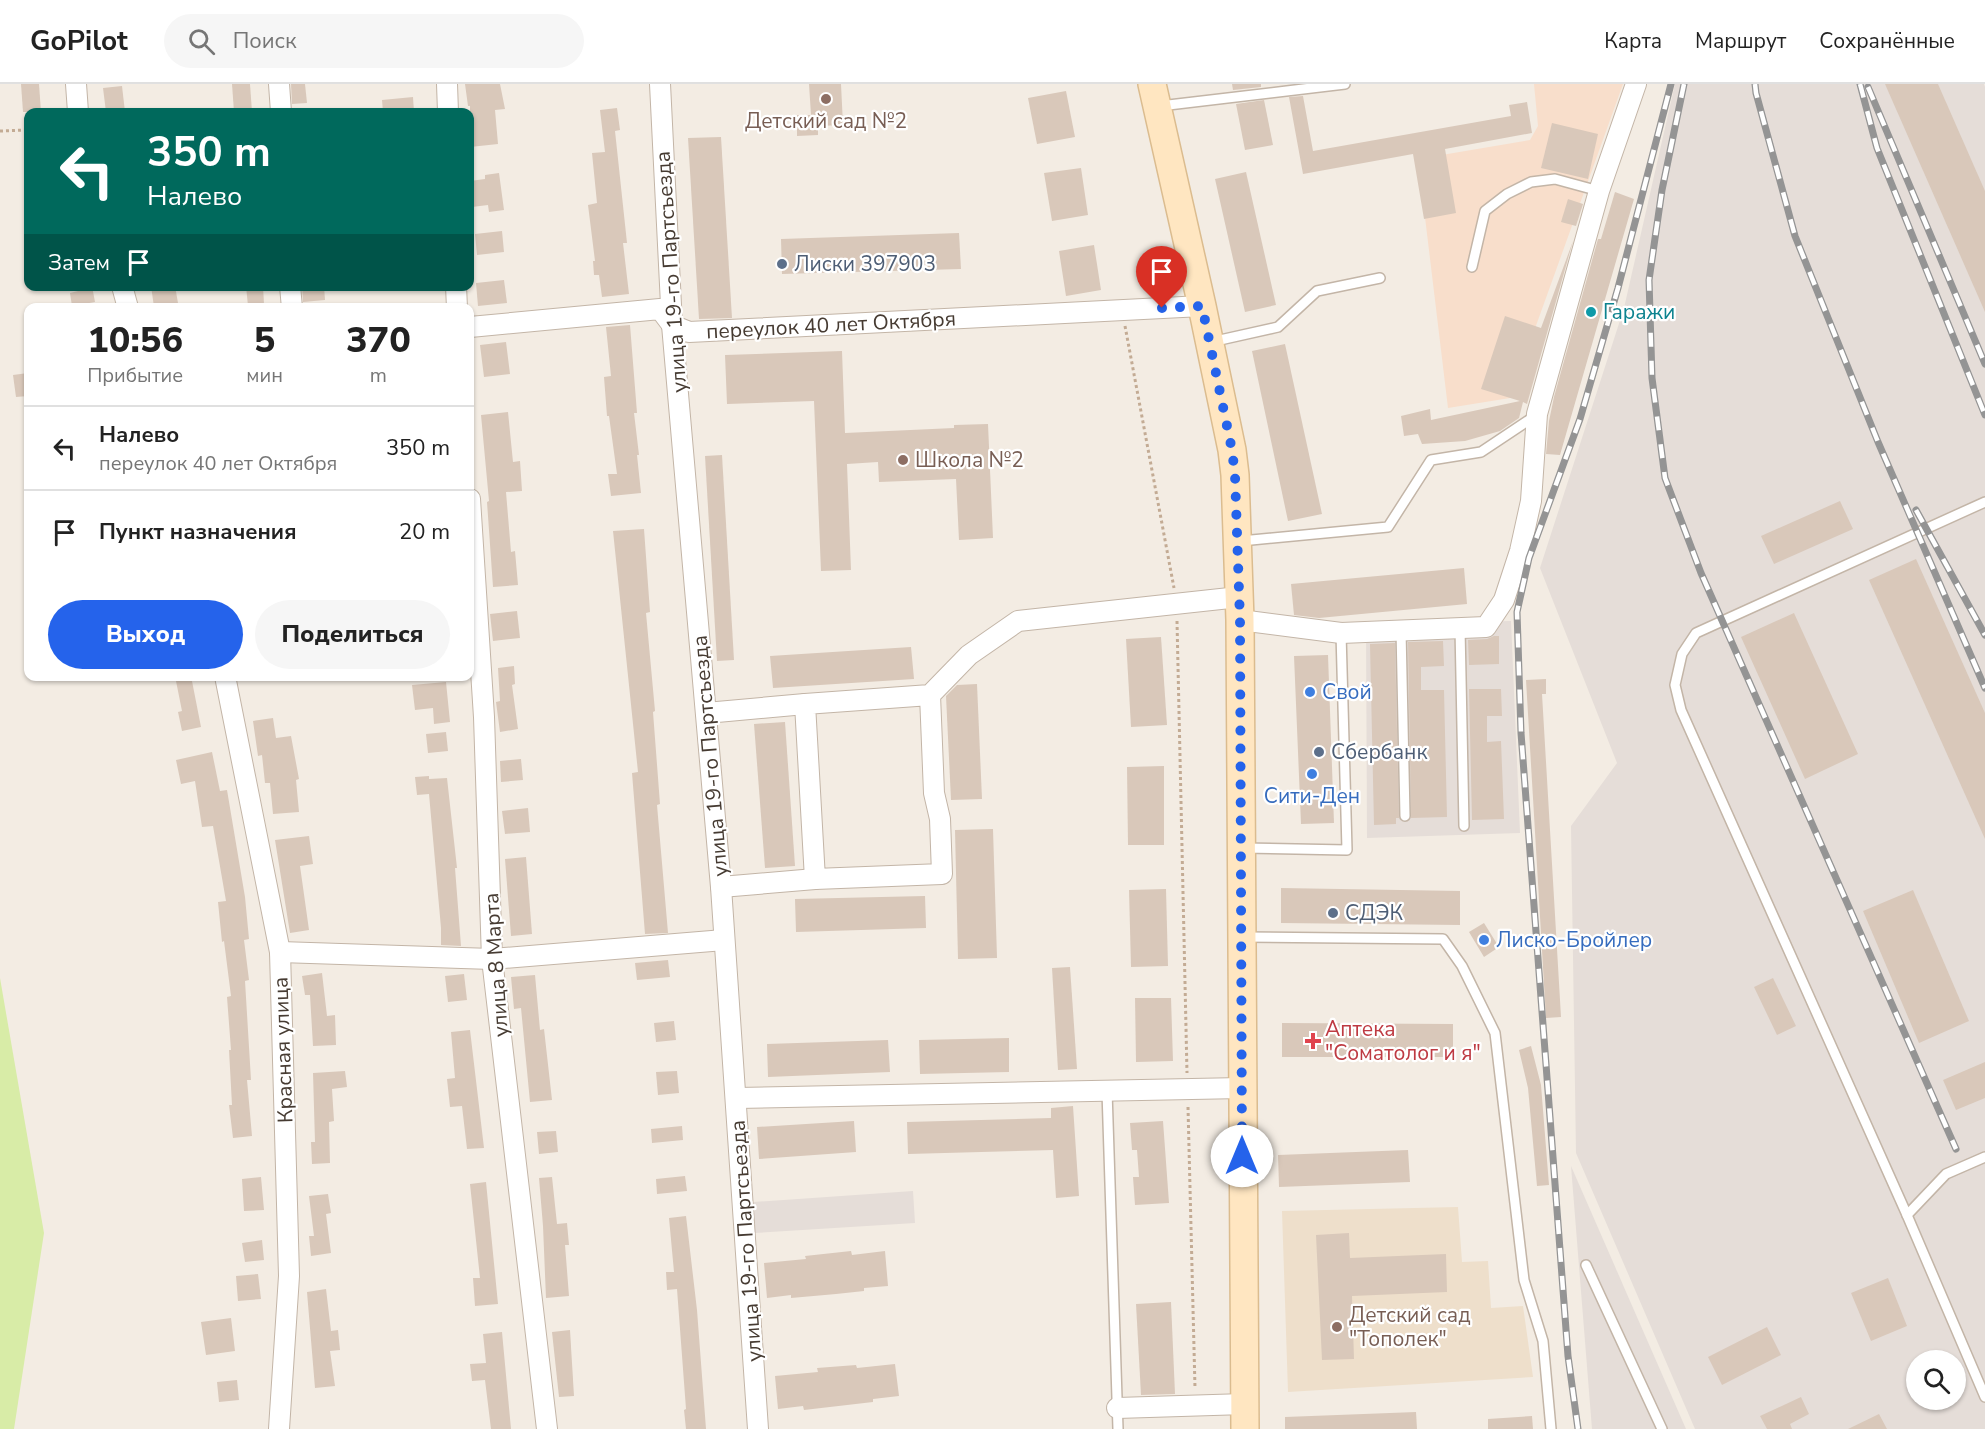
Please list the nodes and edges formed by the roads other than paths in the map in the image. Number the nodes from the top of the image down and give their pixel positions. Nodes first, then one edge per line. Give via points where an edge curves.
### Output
1 (76, 84) edge
2 (279, 84) edge
3 (447, 84) edge
4 (660, 84) edge
5 (1345, 84) edge
6 (1636, 84) edge
7 (1155, 95) edge
8 (78, 108) edge
9 (281, 108) edge
10 (448, 108) edge
11 (1599, 191) junction
12 (1473, 267) dead end
13 (1380, 278) dead end
14 (1202, 306) junction
15 (672, 325) junction
16 (474, 327) edge
17 (1209, 342) junction
18 (1537, 414) junction
19 (1985, 502) edge
20 (1237, 542) junction
21 (474, 561) edge
22 (1239, 608) junction
23 (1460, 628) junction
24 (1401, 630) junction
25 (1341, 633) junction
26 (226, 681) edge
27 (930, 694) junction
28 (805, 704) junction
29 (706, 713) junction
30 (1405, 816) dead end
31 (1464, 826) dead end
32 (1241, 848) junction
33 (814, 879) junction
34 (721, 887) junction
35 (1241, 937) junction
36 (724, 940) junction
37 (280, 952) junction
38 (492, 959) junction
39 (1242, 1088) junction
40 (1107, 1091) junction
41 (737, 1098) junction
42 (1985, 1157) edge
43 (1906, 1215) junction
44 (1586, 1265) dead end
45 (1985, 1397) edge
46 (1118, 1408) junction
47 (1245, 1416) edge
48 (279, 1429) edge
49 (547, 1429) edge
50 (758, 1429) edge
51 (1118, 1429) edge
52 (1551, 1429) edge
53 (1662, 1429) edge

1 - 8 street
2 - 9 street
3 - 10 street
4 - 15 street, улица 19-го Партсъезда
5 - 7 lane
6 - 11 street
7 - 14 main road
11 - 12 lane via 1554,179 1531,182 1507,194 1485,211
11 - 18 street
13 - 17 lane via 1317,291 1278,327
14 - 15 street, переулок 40 лет Октября via 689,332
14 - 17 main road
15 - 16 street, переулок 40 лет Октября via 660,309
15 - 29 street, улица 19-го Партсъезда
17 - 20 main road via 1232,450
18 - 20 lane via 1481,452 1431,460 1388,527
18 - 23 street via 1531,501 1504,600 1486,627
19 - 43 lane via 1696,633 1682,654 1675,685 1681,710
20 - 22 main road
21 - 38 street, улица 8 Марта
22 - 25 street
22 - 27 street via 1177,602 1018,621 969,656
22 - 32 main road
23 - 24 street
23 - 31 lane
24 - 25 street
24 - 30 lane
25 - 32 lane via 1347,850
26 - 37 street, Красная улица
27 - 28 street
27 - 33 street via 942,874
28 - 29 street
28 - 33 street
29 - 34 street, улица 19-го Партсъезда
32 - 35 main road
33 - 34 street
34 - 36 street, улица 19-го Партсъезда
35 - 39 main road
35 - 52 lane via 1443,939 1462,966 1495,1033 1524,1280 1543,1341
36 - 38 street
36 - 41 street, улица 19-го Партсъезда
37 - 38 street
37 - 48 street, Красная улица via 289,1276
38 - 49 street, улица 8 Марта
39 - 40 street
39 - 47 main road
40 - 41 street
40 - 46 lane
41 - 50 street, улица 19-го Партсъезда
42 - 43 lane via 1946,1174
43 - 45 lane
44 - 53 lane
46 - 47 street
46 - 51 lane

